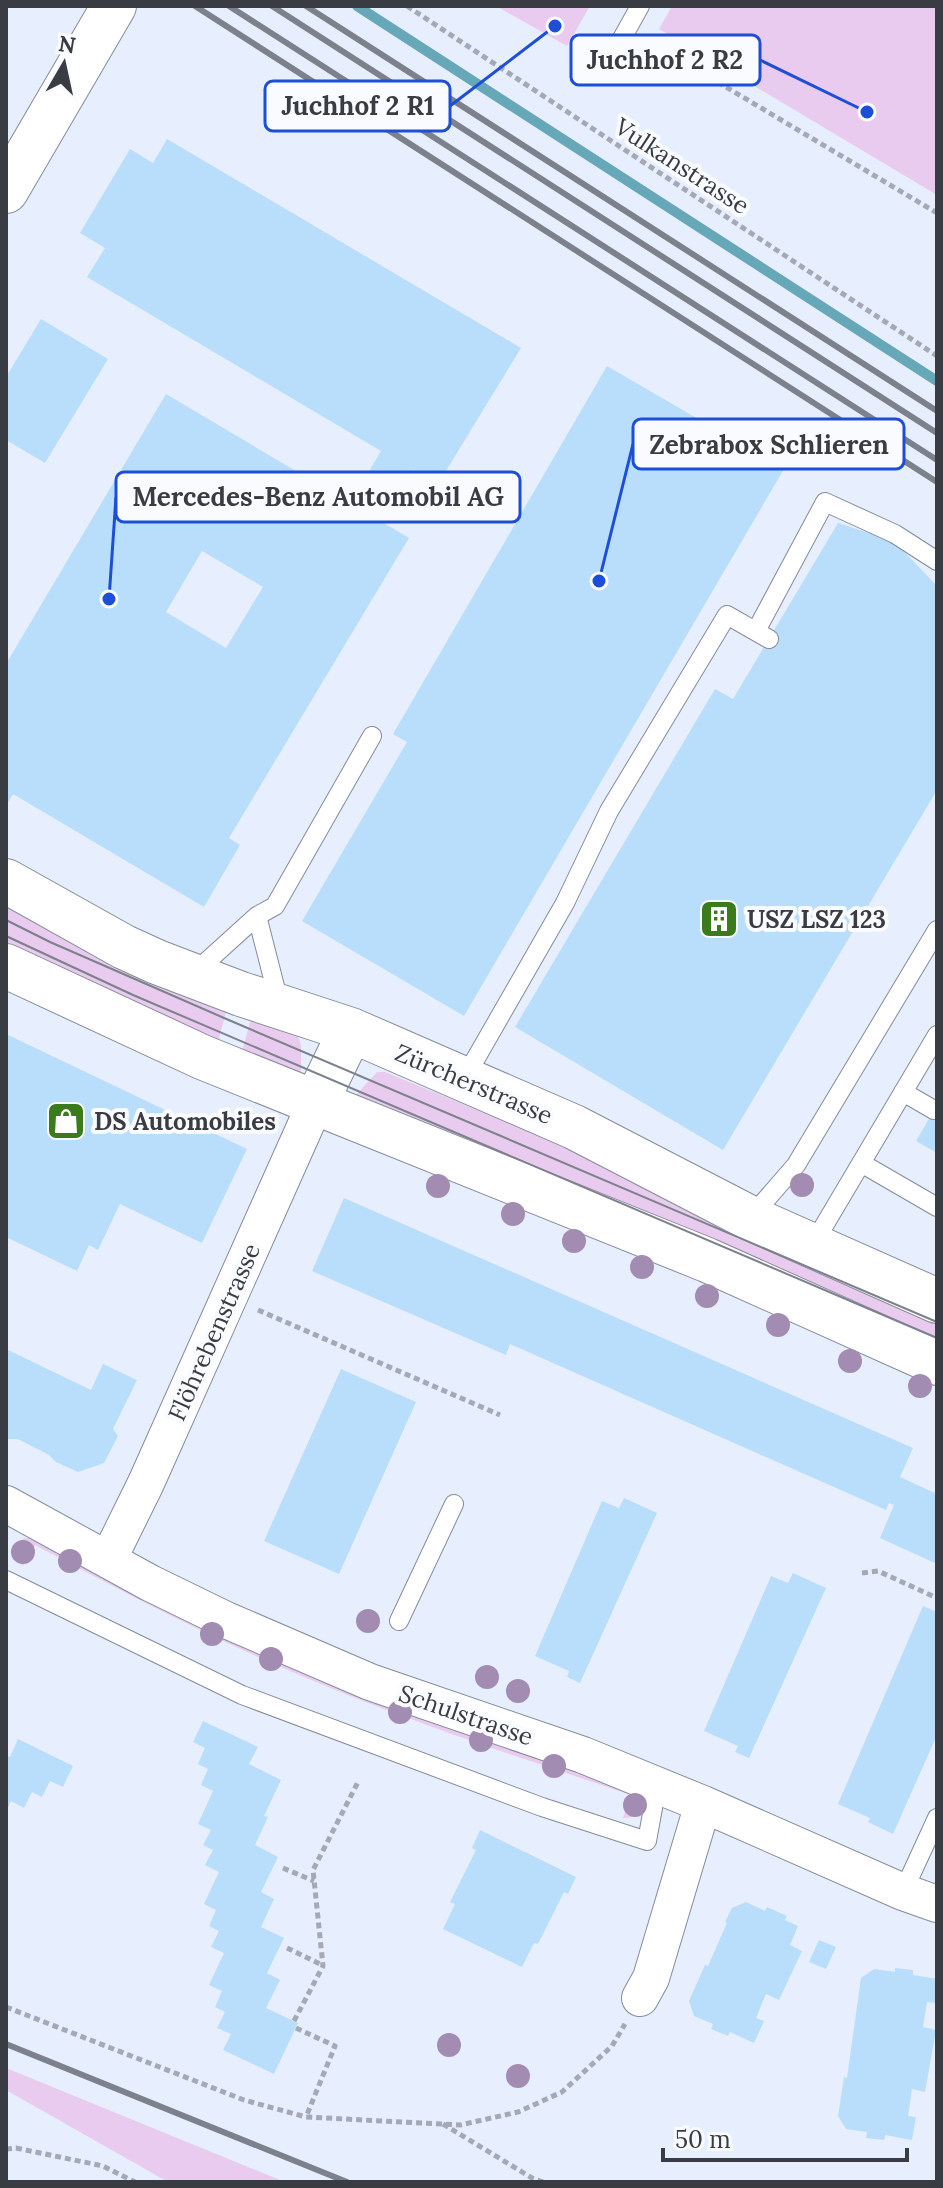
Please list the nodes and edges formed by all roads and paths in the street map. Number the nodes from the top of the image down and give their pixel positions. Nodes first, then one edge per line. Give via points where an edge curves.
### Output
1 (114, 6) edge
2 (407, 6) edge
3 (640, 6) edge
4 (627, 29) junction
5 (615, 51) dead end
6 (6, 191) edge
7 (937, 213) edge
8 (937, 356) edge
9 (937, 561) edge
10 (372, 736) dead end
11 (6, 881) edge
12 (257, 916) junction
13 (937, 930) edge
14 (6, 966) edge
15 (190, 976) junction
16 (280, 1006) junction
17 (351, 1030) junction
18 (937, 1035) edge
19 (464, 1079) junction
20 (903, 1092) junction
21 (316, 1102) junction
22 (934, 1110) dead end
23 (861, 1163) junction
24 (937, 1207) edge
25 (750, 1218) junction
26 (812, 1246) junction
27 (937, 1301) edge
28 (246, 1305) dead end
29 (937, 1363) edge
30 (500, 1415) dead end
31 (454, 1504) dead end
32 (9, 1514) edge
33 (108, 1560) junction
34 (862, 1573) dead end
35 (6, 1580) edge
36 (937, 1598) edge
37 (399, 1621) dead end
38 (358, 1782) dead end
39 (657, 1786) junction
40 (703, 1804) junction
41 (937, 1818) edge
42 (283, 1868) dead end
43 (315, 1882) junction
44 (903, 1892) junction
45 (937, 1904) edge
46 (287, 1948) dead end
47 (323, 1966) junction
48 (640, 1998) joint
49 (6, 2007) edge
50 (306, 2117) junction
51 (442, 2124) junction
52 (6, 2149) edge
53 (135, 2182) edge
54 (543, 2182) edge

1 - 6 main road
2 - 8 path, Vulkanstrasse
3 - 4 lane
4 - 5 lane
4 - 7 path
9 - 19 lane via 895,534 825,502 762,635 727,615 609,811 565,903
10 - 12 lane via 275,906
11 - 15 main road, Zürcherstrasse via 124,947
12 - 15 lane
12 - 16 lane
13 - 25 lane via 796,1165
14 - 21 main road via 202,1057
15 - 16 main road, Zürcherstrasse
16 - 17 main road, Zürcherstrasse
17 - 19 main road, Zürcherstrasse
17 - 21 main road
18 - 20 lane
19 - 25 main road, Zürcherstrasse via 574,1127
20 - 22 lane
20 - 23 lane
21 - 29 main road via 707,1260
21 - 33 street, Flöhrebenstrasse
23 - 24 lane
23 - 26 lane
25 - 26 main road, Zürcherstrasse
26 - 27 main road, Zürcherstrasse
28 - 30 path
31 - 37 lane
32 - 33 street, Schulstrasse
33 - 39 street, Schulstrasse via 226,1620 370,1682
34 - 36 path via 878,1571
35 - 39 lane via 242,1695 647,1841
38 - 43 path via 313,1870
39 - 40 street, Schulstrasse
40 - 44 street, Schulstrasse
40 - 48 street via 651,1978
41 - 44 lane
42 - 43 path
43 - 47 path
44 - 45 street, Schulstrasse
46 - 47 path
47 - 50 path via 295,2025 335,2046
48 - 51 path via 612,2046 562,2092 518,2112
49 - 50 path via 244,2100
50 - 51 path
51 - 54 path
52 - 53 path via 103,2166

